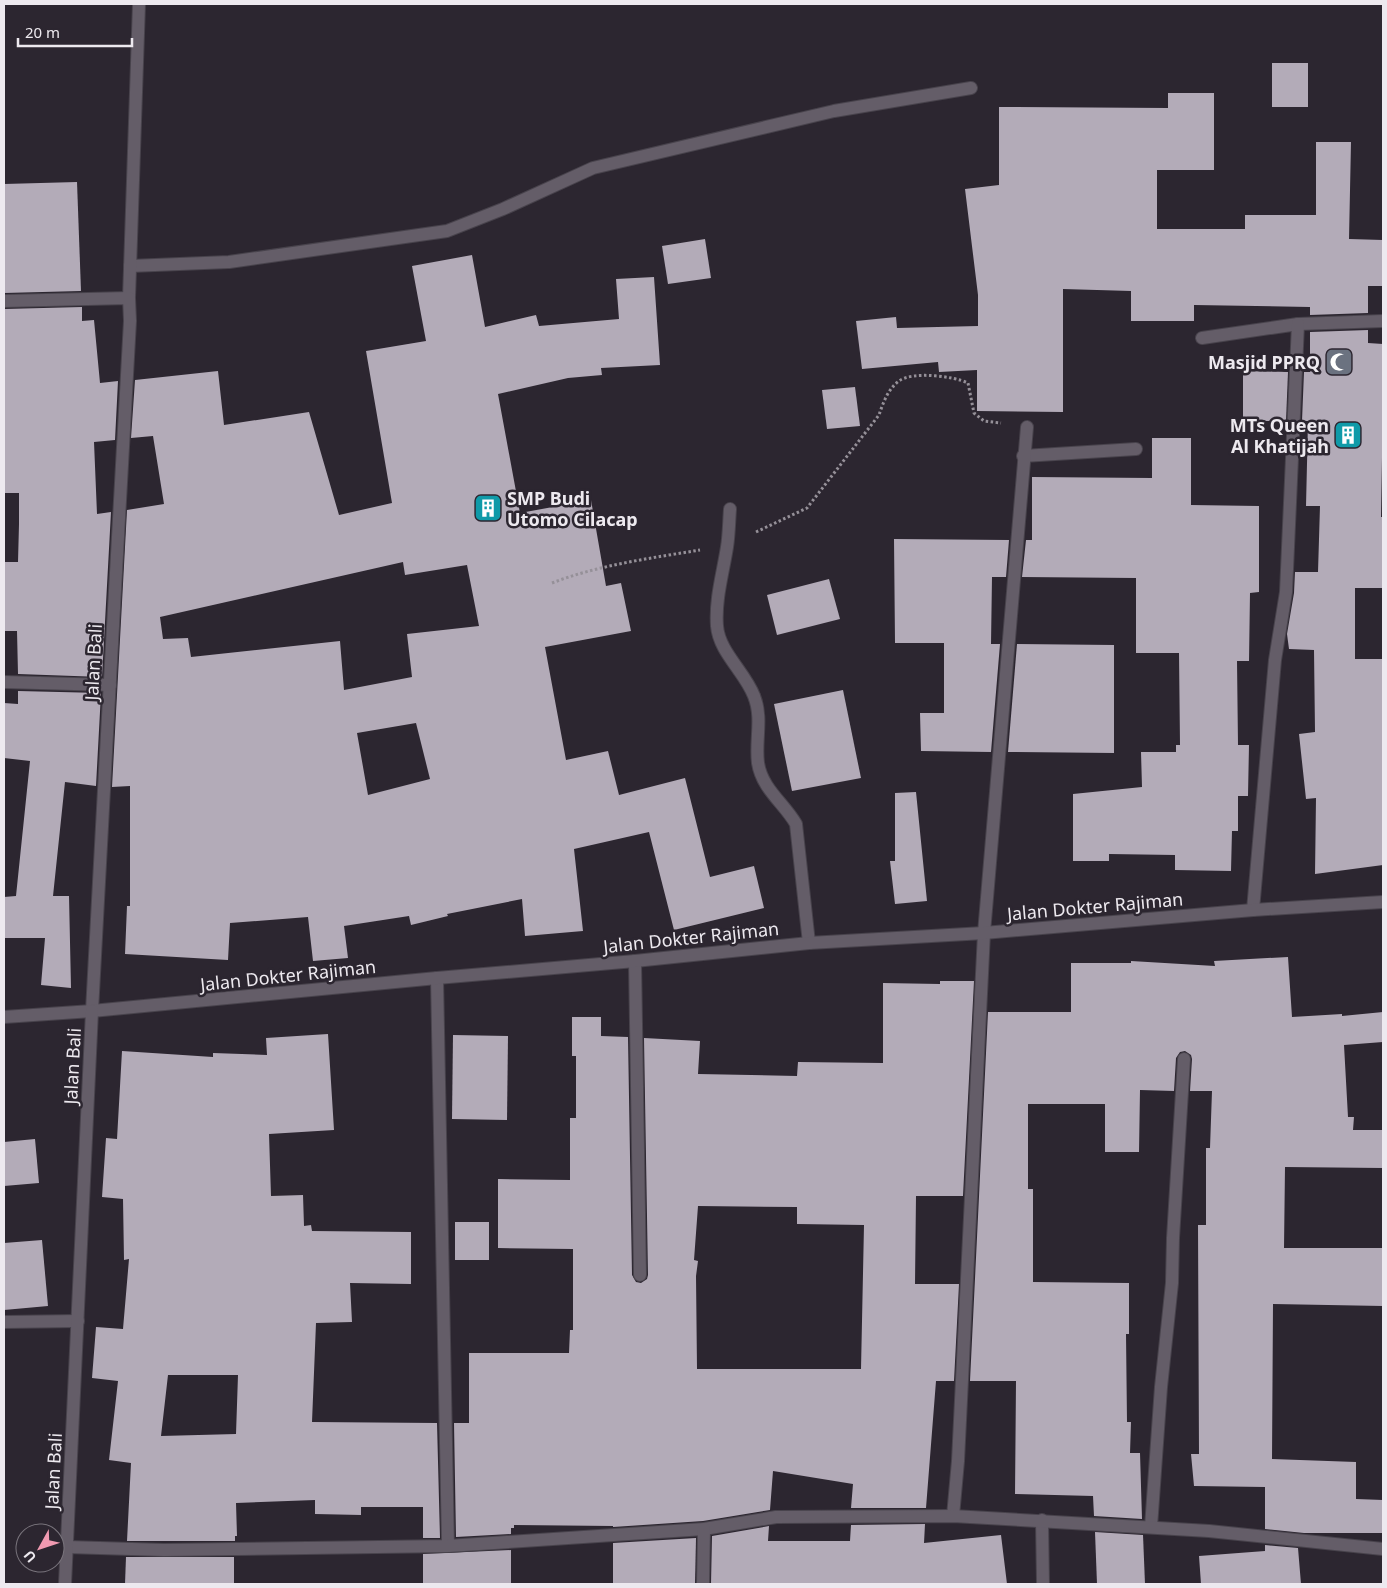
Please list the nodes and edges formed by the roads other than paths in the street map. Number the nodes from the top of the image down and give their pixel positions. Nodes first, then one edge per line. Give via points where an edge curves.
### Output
1 (139, 4) edge
2 (970, 88) dead end
3 (130, 266) junction
4 (129, 298) junction
5 (4, 301) edge
6 (1383, 321) edge
7 (1298, 324) junction
8 (1202, 338) dead end
9 (1027, 427) road end
10 (1136, 449) dead end
11 (1023, 456) junction
12 (730, 509) dead end
13 (4, 682) edge
14 (110, 685) junction
15 (1383, 902) edge
16 (1253, 910) junction
17 (984, 933) junction
18 (809, 943) junction
19 (635, 961) junction
20 (437, 978) junction
21 (92, 1011) junction
22 (4, 1018) edge
23 (1184, 1059) dead end
24 (640, 1275) dead end
25 (78, 1321) junction
26 (4, 1322) edge
27 (953, 1516) junction
28 (1042, 1520) junction
29 (1151, 1527) junction
30 (704, 1529) junction
31 (448, 1546) junction
32 (67, 1547) junction
33 (1383, 1549) edge
34 (65, 1584) edge
35 (703, 1584) edge
36 (1043, 1584) edge

1 - 3 street, Jalan Bali
2 - 3 street via 834,110 593,168 446,231 229,262
3 - 4 street, Jalan Bali
4 - 5 street
4 - 14 street, Jalan Bali
6 - 7 street
7 - 8 street
7 - 16 street via 1286,592 1274,660
9 - 11 street
10 - 11 street
11 - 17 street
12 - 18 street via 717,628 754,694 758,708 758,764 763,780 796,824
13 - 14 street
14 - 21 street, Jalan Bali
15 - 16 street, Jalan Dokter Rajiman
16 - 17 street, Jalan Dokter Rajiman
17 - 18 street, Jalan Dokter Rajiman
17 - 27 street
18 - 19 street, Jalan Dokter Rajiman
19 - 20 street, Jalan Dokter Rajiman
19 - 24 street
20 - 21 street, Jalan Dokter Rajiman
20 - 31 street
21 - 22 street, Jalan Dokter Rajiman
21 - 25 street, Jalan Bali
23 - 29 street via 1172,1283
25 - 26 street
25 - 32 street, Jalan Bali
27 - 28 street
27 - 30 street via 776,1517
28 - 29 street
28 - 36 street
29 - 33 street
30 - 31 street
30 - 35 street
31 - 32 street via 164,1550
32 - 34 street, Jalan Bali

